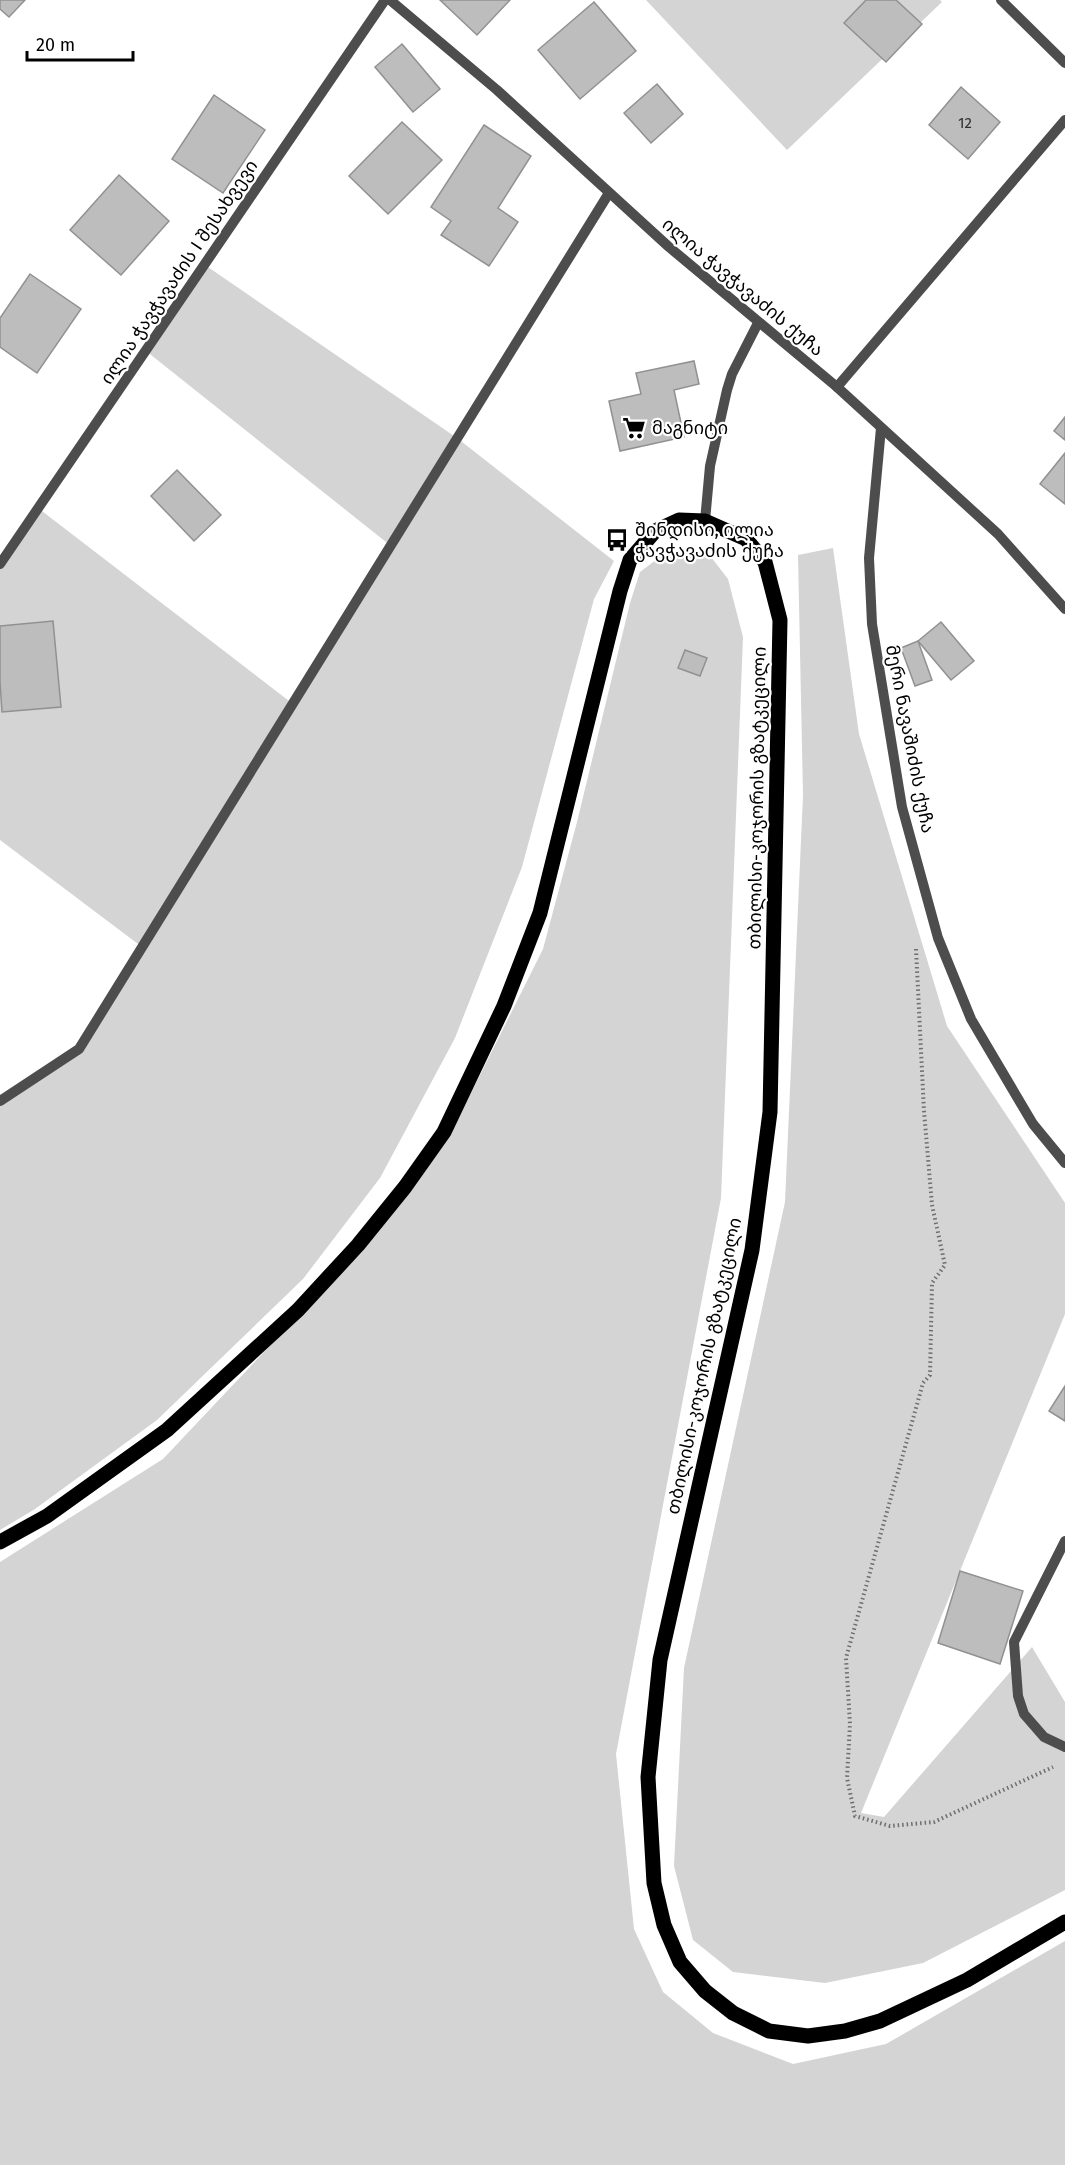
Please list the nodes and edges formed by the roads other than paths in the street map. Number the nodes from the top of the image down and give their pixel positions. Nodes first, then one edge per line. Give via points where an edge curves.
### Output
1 (385, 0) edge
2 (390, 0) edge
3 (1001, 0) edge
4 (1065, 63) edge
5 (1065, 120) edge
6 (609, 193) junction
7 (758, 323) junction
8 (837, 387) junction
9 (881, 428) junction
10 (705, 521) junction
11 (0, 564) edge
12 (1065, 609) edge
13 (0, 1101) edge
14 (1065, 1163) edge
15 (1065, 1541) edge
16 (0, 1542) edge
17 (1065, 1747) edge
18 (1065, 1922) edge

1 - 11 street, ილია ჭავჭავაძის I შესახვევი
2 - 6 street, ილია ჭავჭავაძის ქუჩა via 497,90
3 - 4 street
5 - 8 street
6 - 7 street, ილია ჭავჭავაძის ქუჩა
6 - 13 street via 79,1049
7 - 8 street, ილია ჭავჭავაძის ქუჩა
7 - 10 street via 727,390 711,466
8 - 9 street, ილია ჭავჭავაძის ქუჩა
9 - 12 street, ილია ჭავჭავაძის ქუჩა via 998,534
9 - 14 street, მერი ნავაშიძის ქუჩა via 869,558 872,624 902,807 938,938 971,1019 1034,1124
10 - 16 main road, თბილისი-კოჯორის გზატკეცილი via 679,520 655,531 630,560 540,913 504,1006 444,1131 358,1245 298,1310 167,1430 47,1516
10 - 18 main road, თბილისი-კოჯორის გზატკეცილი via 746,539 765,562 780,620 770,1112 752,1250 660,1660 648,1777 654,1883 664,1925 680,1962 714,1999 769,2031 808,2036 880,2021 967,1980
15 - 17 street via 1014,1642 1018,1696 1024,1714 1044,1737

